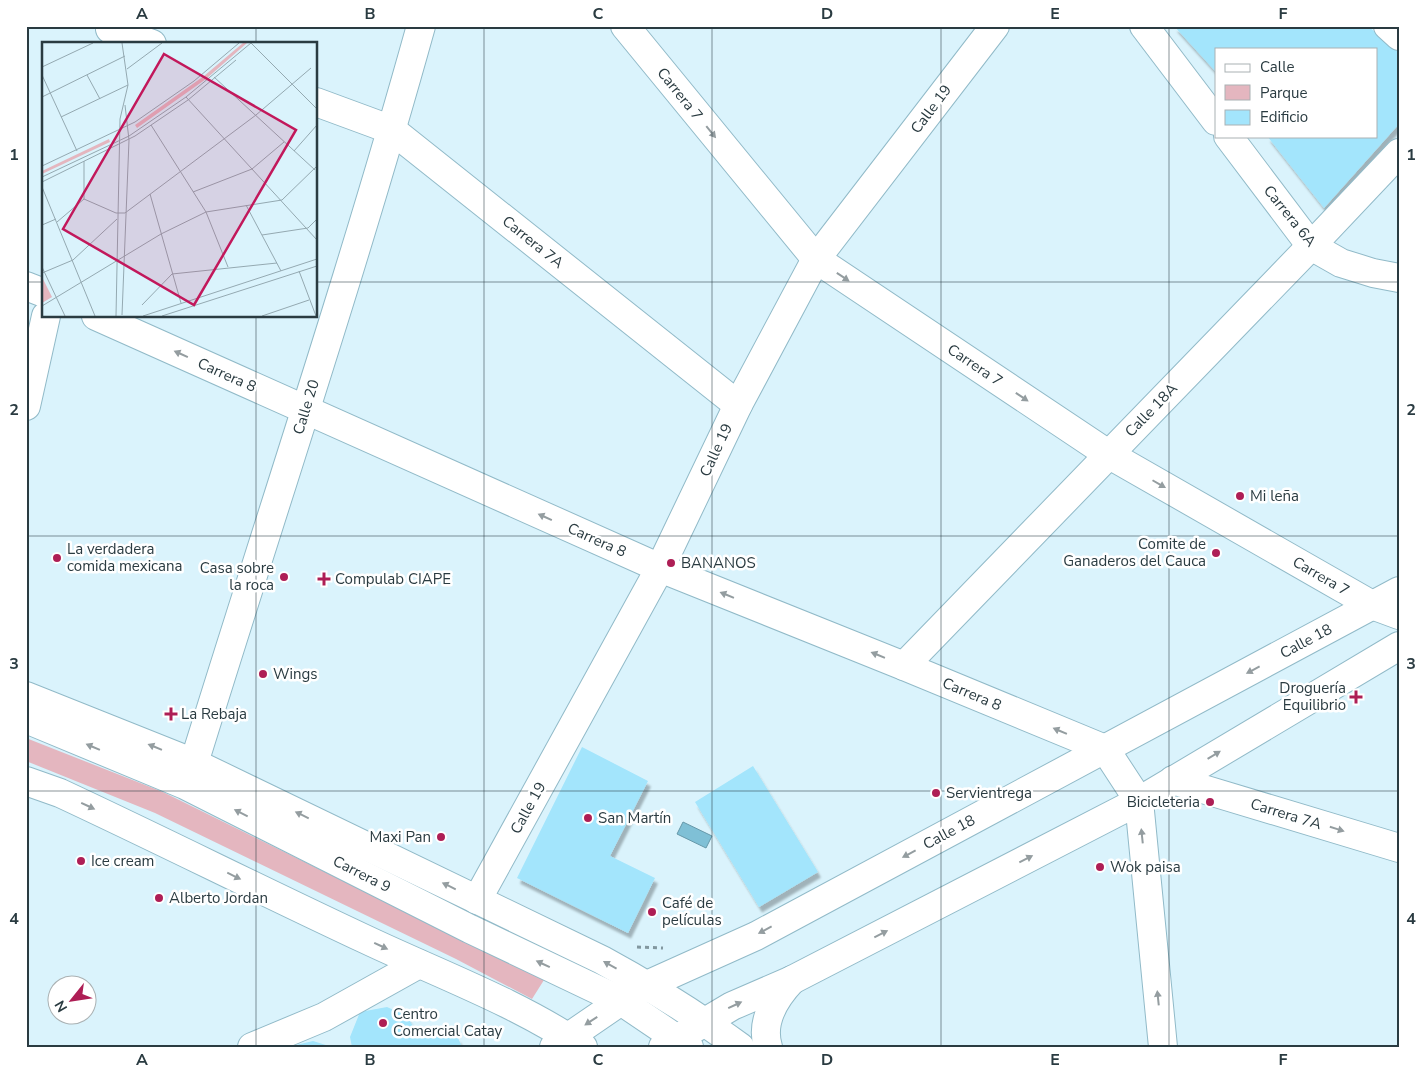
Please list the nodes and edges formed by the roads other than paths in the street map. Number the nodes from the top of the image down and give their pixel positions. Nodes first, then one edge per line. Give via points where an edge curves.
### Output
1 (421, 26) edge
2 (995, 26) edge
3 (1144, 26) edge
4 (1388, 26) edge
5 (632, 29) edge
6 (109, 33) edge
7 (1399, 36) edge
8 (144, 42) edge
9 (318, 103) edge
10 (1215, 120) edge
11 (392, 130) junction
12 (1230, 138) edge
13 (1399, 153) edge
14 (1311, 246) junction
15 (816, 259) junction
16 (1399, 278) edge
17 (26, 286) edge
18 (42, 292) edge
19 (46, 318) edge
20 (100, 318) edge
21 (738, 405) junction
22 (26, 406) edge
23 (306, 410) junction
24 (1108, 454) junction
25 (660, 568) junction
26 (1399, 591) edge
27 (1372, 605) junction
28 (1399, 615) edge
29 (1399, 646) edge
30 (904, 666) junction
31 (26, 696) edge
32 (26, 719) edge
33 (1105, 749) junction
34 (190, 774) junction
35 (1173, 780) junction
36 (26, 781) edge
37 (1139, 801) junction
38 (1399, 848) edge
39 (477, 900) junction
40 (419, 964) junction
41 (792, 980) junction
42 (648, 985) junction
43 (621, 1001) junction
44 (705, 1022) junction
45 (568, 1043) edge
46 (676, 1044) edge
47 (252, 1047) edge
48 (740, 1047) edge
49 (768, 1047) edge
50 (1163, 1047) edge

1 - 11 street, Calle 20
2 - 15 street, Calle 19
3 - 10 street
4 - 7 street
5 -> 15 street, Carrera 7
6 - 8 street
9 - 11 street, Carrera 7A
11 - 21 street, Carrera 7A
11 - 23 street, Calle 20
12 - 14 street, Carrera 6A
13 - 14 street, Calle 18A
14 - 16 street, Carrera 6A via 1341,263
14 - 24 street, Calle 18A
15 - 21 street, Calle 19
15 -> 24 street, Carrera 7
17 - 18 street
19 - 22 street
23 -> 20 street, Carrera 8
21 - 25 street, Calle 19
25 -> 23 street, Carrera 8
23 - 34 street, Calle 20
24 -> 27 street, Carrera 7
24 - 30 street, Calle 18A
30 -> 25 street, Carrera 8
25 - 39 street, Calle 19
26 - 27 street, Calle 18
27 - 28 street, Carrera 7
27 -> 33 street, Calle 18
35 -> 29 street
33 -> 30 street, Carrera 8
34 -> 31 street
34 -> 32 street, Carrera 9
33 - 37 street
33 -> 42 street, Calle 18 via 756,936
39 -> 34 street
43 -> 34 street, Carrera 9 via 470,929
35 - 37 street
35 -> 38 street, Carrera 7A
36 -> 40 street via 69,797
41 -> 37 street
50 -> 37 street
42 -> 39 street
40 - 45 street via 515,1008
40 - 47 street via 324,1017
44 -> 41 street via 732,1006
41 - 49 street via 777,997 768,1018
42 - 43 street, Calle 18
42 - 44 street
43 -> 45 street, Calle 18
43 - 46 street, Carrera 9
44 - 46 street
44 - 48 street

